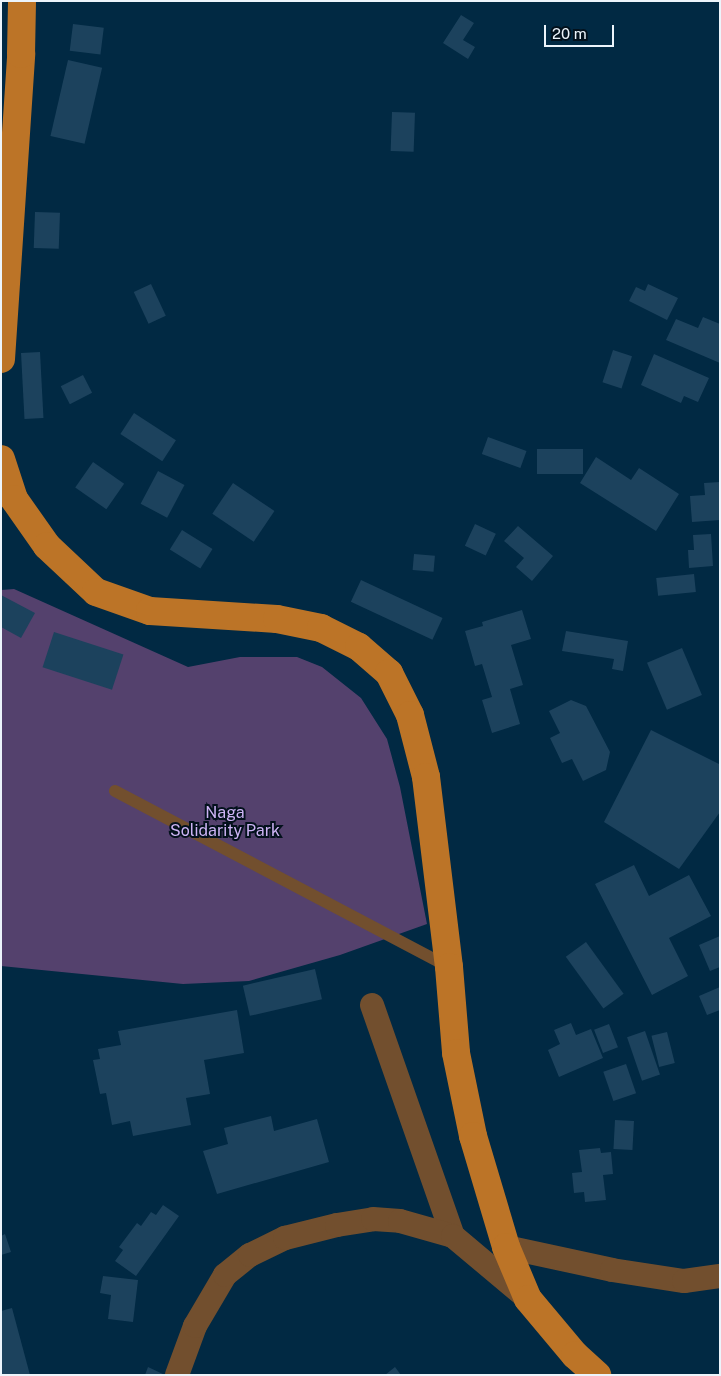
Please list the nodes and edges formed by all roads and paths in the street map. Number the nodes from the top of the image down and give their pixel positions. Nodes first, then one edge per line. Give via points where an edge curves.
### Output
1 (22, 1) edge
2 (1, 359) edge
3 (1, 459) edge
4 (115, 790) dead end
5 (449, 967) junction
6 (372, 1005) dead end
7 (453, 1236) junction
8 (506, 1247) junction
9 (720, 1276) edge
10 (528, 1299) junction
11 (177, 1375) edge
12 (597, 1375) edge

1 - 2 main road
3 - 5 main road via 14,499 47,546 96,592 150,611 277,619 321,628 359,647 389,673 410,715 426,777
4 - 5 lane
5 - 8 main road via 456,1053 473,1136
6 - 7 street
7 - 10 street
7 - 11 street via 400,1221 373,1219 285,1238 250,1255 225,1275 195,1326
8 - 9 street via 612,1270 684,1281
8 - 10 main road
10 - 12 main road via 575,1356

